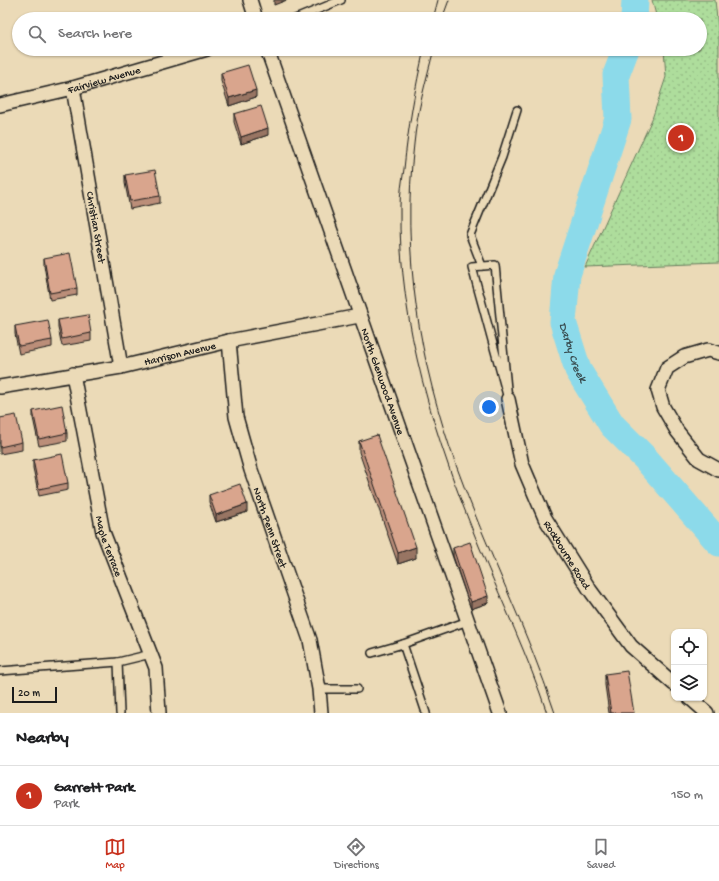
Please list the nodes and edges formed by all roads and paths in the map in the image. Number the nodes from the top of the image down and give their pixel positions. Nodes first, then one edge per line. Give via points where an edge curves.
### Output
1 (250, 0) edge
2 (341, 0) edge
3 (254, 12) edge
4 (312, 12) edge
5 (183, 56) edge
6 (269, 56) edge
7 (72, 88) junction
8 (0, 105) edge
9 (517, 110) dead end
10 (482, 266) junction
11 (359, 316) junction
12 (229, 340) junction
13 (719, 352) edge
14 (121, 366) junction
15 (73, 374) junction
16 (0, 387) edge
17 (508, 399) junction
18 (719, 470) edge
19 (468, 621) junction
20 (403, 644) junction
21 (372, 653) dead end
22 (151, 654) junction
23 (118, 662) junction
24 (0, 671) edge
25 (671, 681) edge
26 (319, 689) junction
27 (357, 689) dead end
28 (693, 701) edge
29 (120, 713) edge
30 (159, 713) edge
31 (320, 713) edge
32 (426, 713) edge
33 (500, 713) edge
34 (707, 713) edge

1 - 3 street
2 - 4 lane
5 - 7 street, Fairview Avenue
6 - 11 street, North Glenwood Avenue
7 - 8 street, Fairview Avenue
7 - 14 street, Christian Street
9 - 10 lane via 502,158 470,235
10 - 17 lane via 472,267
10 - 17 lane via 495,265
11 - 12 street, Harrison Avenue
11 - 19 street, North Glenwood Avenue
12 - 14 street, Harrison Avenue
12 - 26 street, North Penn Street via 236,417 251,470 310,640
13 - 18 street via 708,350 684,357 667,368 658,390 663,407 677,431 699,459
14 - 15 street, Harrison Avenue
15 - 16 street, Harrison Avenue
15 - 22 street, Maple Terrace via 103,532
17 - 25 street, Rockbourne Road via 522,464 545,518 590,590 631,646
19 - 20 lane
19 - 33 street, North Glenwood Avenue
20 - 21 lane
20 - 32 lane
22 - 23 lane
22 - 30 street, Maple Terrace via 156,668
23 - 24 lane
23 - 29 lane
26 - 27 lane
26 - 31 street, North Penn Street
28 - 34 street

